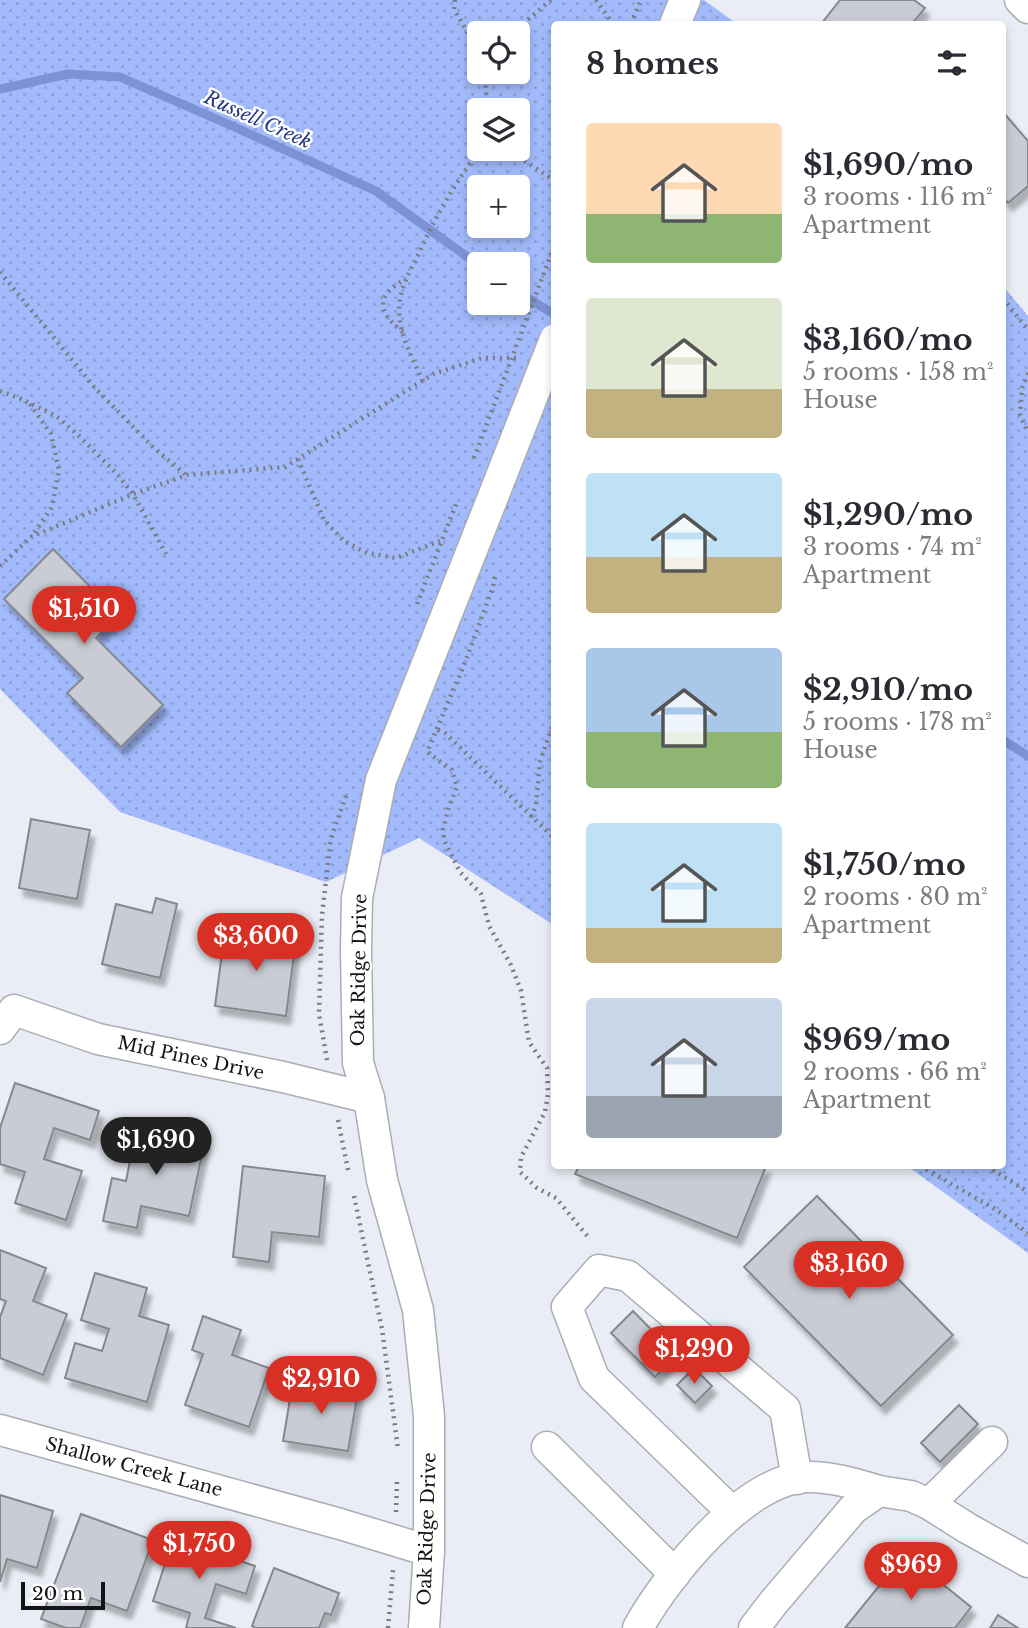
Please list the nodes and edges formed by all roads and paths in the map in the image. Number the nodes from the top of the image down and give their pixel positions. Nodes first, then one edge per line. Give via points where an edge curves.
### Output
1 (455, 0) edge
2 (551, 0) edge
3 (596, 0) edge
4 (641, 0) edge
5 (685, 0) edge
6 (1020, 0) edge
7 (1028, 8) edge
8 (526, 21) edge
9 (611, 21) edge
10 (632, 21) edge
11 (676, 21) edge
12 (467, 32) edge
13 (471, 161) edge
14 (525, 161) edge
15 (551, 178) edge
16 (551, 255) edge
17 (0, 272) edge
18 (405, 281) junction
19 (1006, 302) edge
20 (1028, 330) edge
21 (403, 332) junction
22 (551, 349) edge
23 (522, 359) dead end
24 (1028, 373) edge
25 (423, 381) junction
26 (0, 391) edge
27 (30, 403) junction
28 (1028, 433) edge
29 (298, 459) junction
30 (473, 462) dead end
31 (187, 475) junction
32 (133, 494) junction
33 (31, 537) junction
34 (440, 541) dead end
35 (166, 554) dead end
36 (0, 566) edge
37 (495, 576) dead end
38 (438, 730) junction
39 (551, 730) edge
40 (341, 806) dead end
41 (531, 817) junction
42 (551, 835) edge
43 (7, 1020) edge
44 (332, 1088) junction
45 (369, 1098) junction
46 (925, 1169) edge
47 (992, 1169) edge
48 (348, 1170) dead end
49 (351, 1184) dead end
50 (1028, 1192) edge
51 (1028, 1233) edge
52 (590, 1238) dead end
53 (0, 1430) edge
54 (992, 1442) dead end
55 (547, 1447) dead end
56 (398, 1452) dead end
57 (397, 1477) dead end
58 (797, 1479) junction
59 (879, 1491) junction
60 (929, 1504) junction
61 (732, 1512) junction
62 (396, 1540) junction
63 (429, 1550) junction
64 (1028, 1562) edge
65 (675, 1574) junction
66 (388, 1628) edge
67 (424, 1628) edge
68 (638, 1628) edge
69 (754, 1628) edge

1 - 12 path via 454,9
2 - 8 path
3 - 9 path
4 - 10 path
5 - 11 street
6 - 7 street
13 - 18 path
14 - 15 path
16 - 30 path, bridge
17 - 31 path via 94,388
18 - 21 path via 399,309
18 - 21 path via 389,289 383,304 391,323
19 - 20 path
21 - 25 path
22 - 45 street, Oak Ridge Drive, bridge via 381,780 357,898 358,1063
23 - 25 path via 482,358
24 - 28 path via 1020,414
25 - 29 path
26 - 27 path
27 - 32 path via 76,433
27 - 33 path via 51,434 59,470 52,507
29 - 31 path via 285,467
29 - 34 path via 324,520 344,541 367,553 396,558
31 - 32 path
32 - 33 path
32 - 35 path
33 - 36 path
37 - 38 path
38 - 41 path
38 - 52 path via 427,752 452,770 457,786 444,840 460,872 481,894 489,926 521,991 529,1042 547,1068 545,1112 521,1157 520,1172 556,1198
39 - 41 path via 540,762
40 - 44 path via 331,838 322,915 319,1014
41 - 42 path
43 - 44 street, Mid Pines Drive
44 - 45 street, Mid Pines Drive
44 - 48 path
45 - 63 street, Oak Ridge Drive via 382,1180 418,1310 429,1416
46 - 51 path
47 - 50 path
49 - 56 path via 382,1329
53 - 62 street, Shallow Creek Lane
54 - 60 street
55 - 65 street
57 - 62 path
58 - 59 street via 845,1481
58 - 61 street via 778,1483
58 - 61 street via 785,1409 628,1276 599,1270 567,1307 594,1378
59 - 60 street
59 - 69 street via 853,1509
60 - 64 street
61 - 65 street
62 - 63 street, Shallow Creek Lane
62 - 66 path
63 - 67 street, Oak Ridge Drive
65 - 68 street

